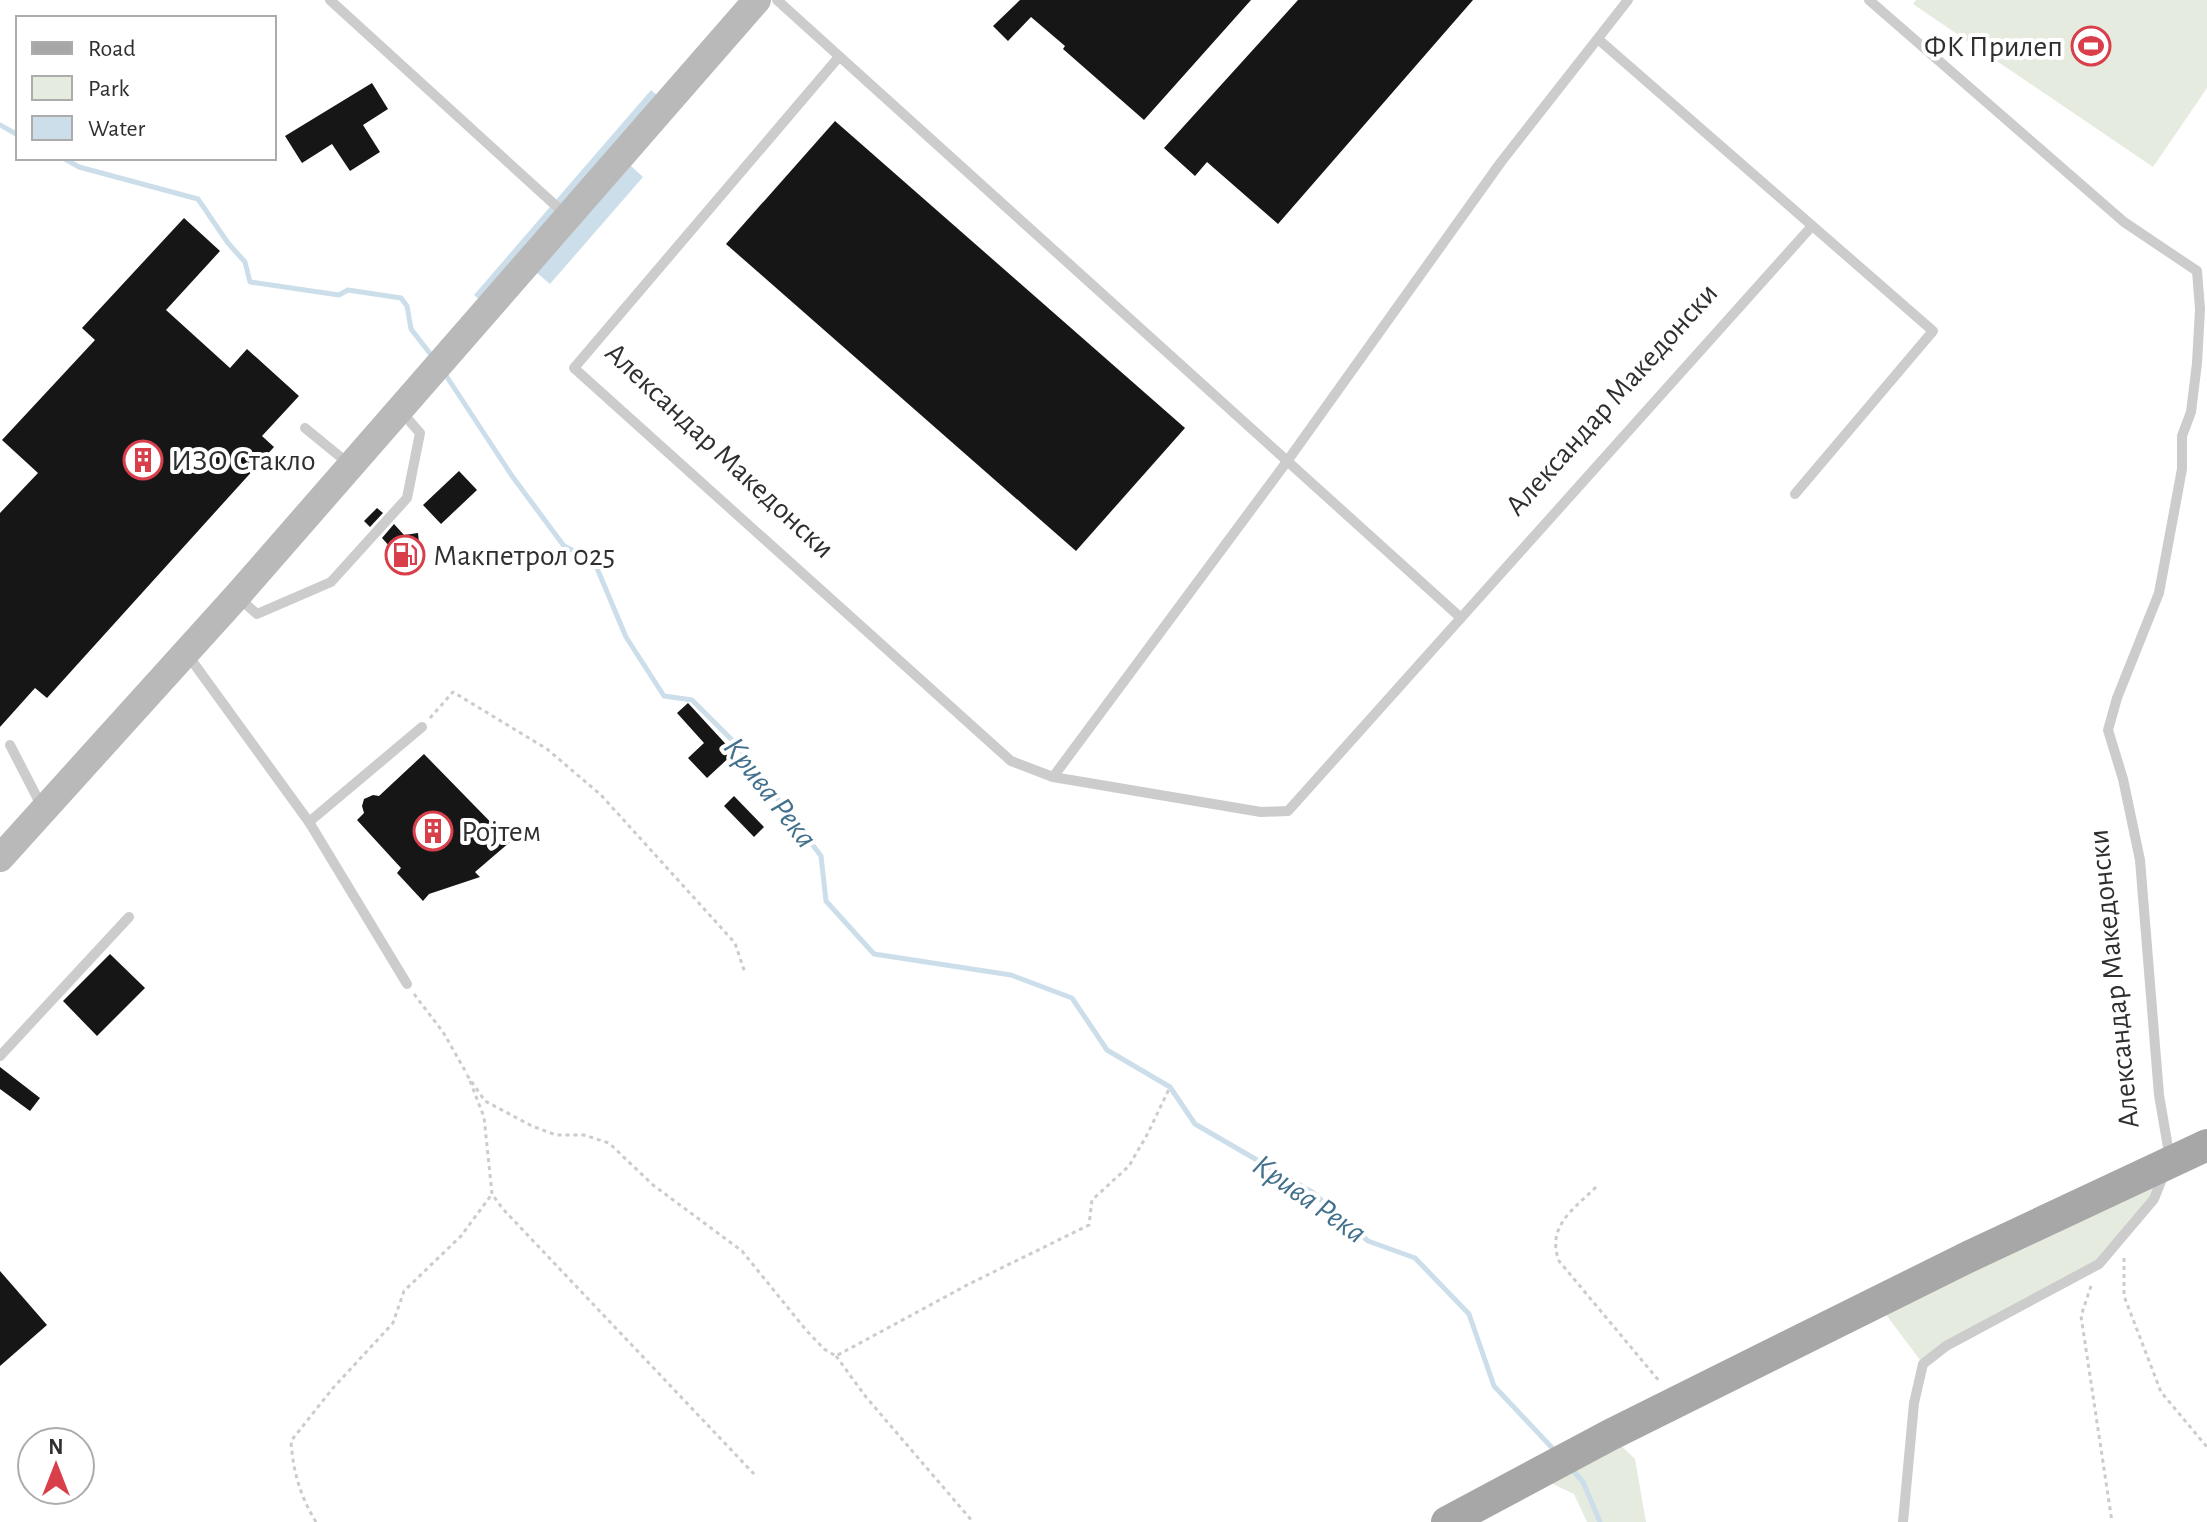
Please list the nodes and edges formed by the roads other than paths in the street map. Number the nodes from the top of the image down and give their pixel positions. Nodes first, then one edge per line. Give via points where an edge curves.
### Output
1 (330, 0) edge
2 (757, 0) edge
3 (777, 0) edge
4 (1628, 0) edge
5 (1869, 0) edge
6 (1598, 39) junction
7 (838, 58) junction
8 (567, 216) junction
9 (1812, 226) junction
10 (399, 410) junction
11 (305, 428) dead end
12 (1288, 460) junction
13 (351, 466) junction
14 (1795, 494) dead end
15 (237, 596) junction
16 (1461, 618) junction
17 (186, 652) junction
18 (422, 727) road end
19 (10, 745) dead end
20 (1053, 777) junction
21 (43, 809) junction
22 (309, 822) junction
23 (0, 858) edge
24 (129, 917) dead end
25 (407, 984) road end
26 (0, 1056) edge
27 (2207, 1145) edge
28 (2170, 1161) junction
29 (1447, 1522) edge
30 (1903, 1522) edge

1 - 8 lane
2 - 8 main road
3 - 7 lane
4 - 6 lane
5 - 28 lane, Александар Македонски via 2124,222 2197,271 2197,363 2159,593 2108,730 2140,860 2159,1095
6 - 9 lane
6 - 12 lane via 1501,162
7 - 12 lane
7 - 20 lane, Александар Македонски via 574,368 1011,761
8 - 10 main road
9 - 14 lane via 1933,331
9 - 16 lane, Александар Македонски
10 - 13 main road
10 - 15 lane via 420,433 407,498 331,582 257,614
11 - 13 lane
12 - 16 lane
12 - 20 lane
13 - 15 main road
15 - 17 main road
16 - 20 lane, Александар Македонски via 1288,811 1261,812
17 - 21 main road
17 - 22 lane
18 - 22 lane
19 - 21 lane
21 - 23 main road
22 - 25 lane
24 - 26 lane
27 - 28 main road
28 - 29 main road via 1610,1435
28 - 30 lane via 2154,1199 2099,1264 1946,1346 1923,1364 1914,1403

